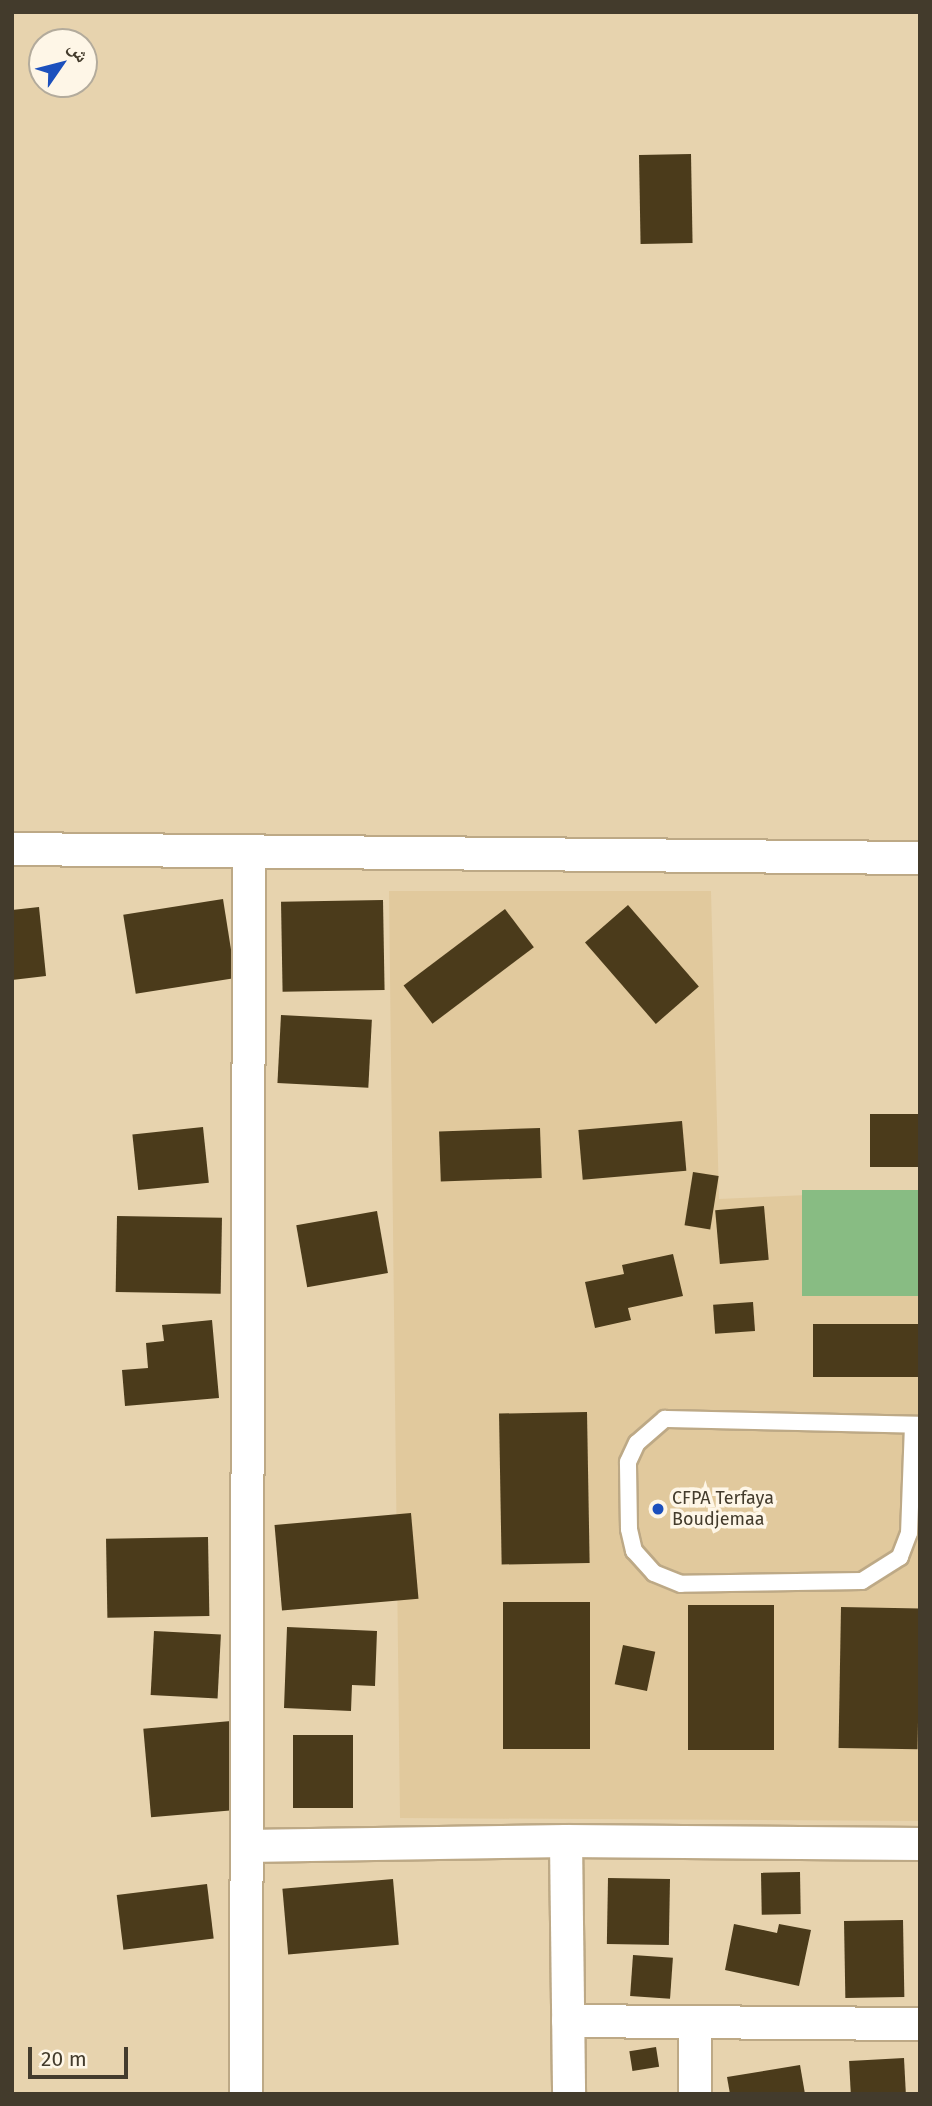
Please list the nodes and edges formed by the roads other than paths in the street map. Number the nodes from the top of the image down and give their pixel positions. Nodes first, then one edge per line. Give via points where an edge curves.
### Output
1 (12, 849) edge
2 (249, 851) junction
3 (920, 858) edge
4 (916, 1425) edge
5 (566, 1841) junction
6 (920, 1844) edge
7 (247, 1846) junction
8 (568, 2021) junction
9 (695, 2022) junction
10 (920, 2024) edge
11 (246, 2094) edge
12 (569, 2094) edge
13 (695, 2094) edge

1 - 2 street
2 - 3 street
2 - 7 street
4 - 4 lane via 665,1419 637,1443 628,1462 629,1529 634,1551 654,1573 681,1584 862,1581 900,1557 909,1533
5 - 6 street
5 - 7 street
5 - 8 street
7 - 11 street
8 - 9 street
8 - 12 street
9 - 10 street
9 - 13 street

